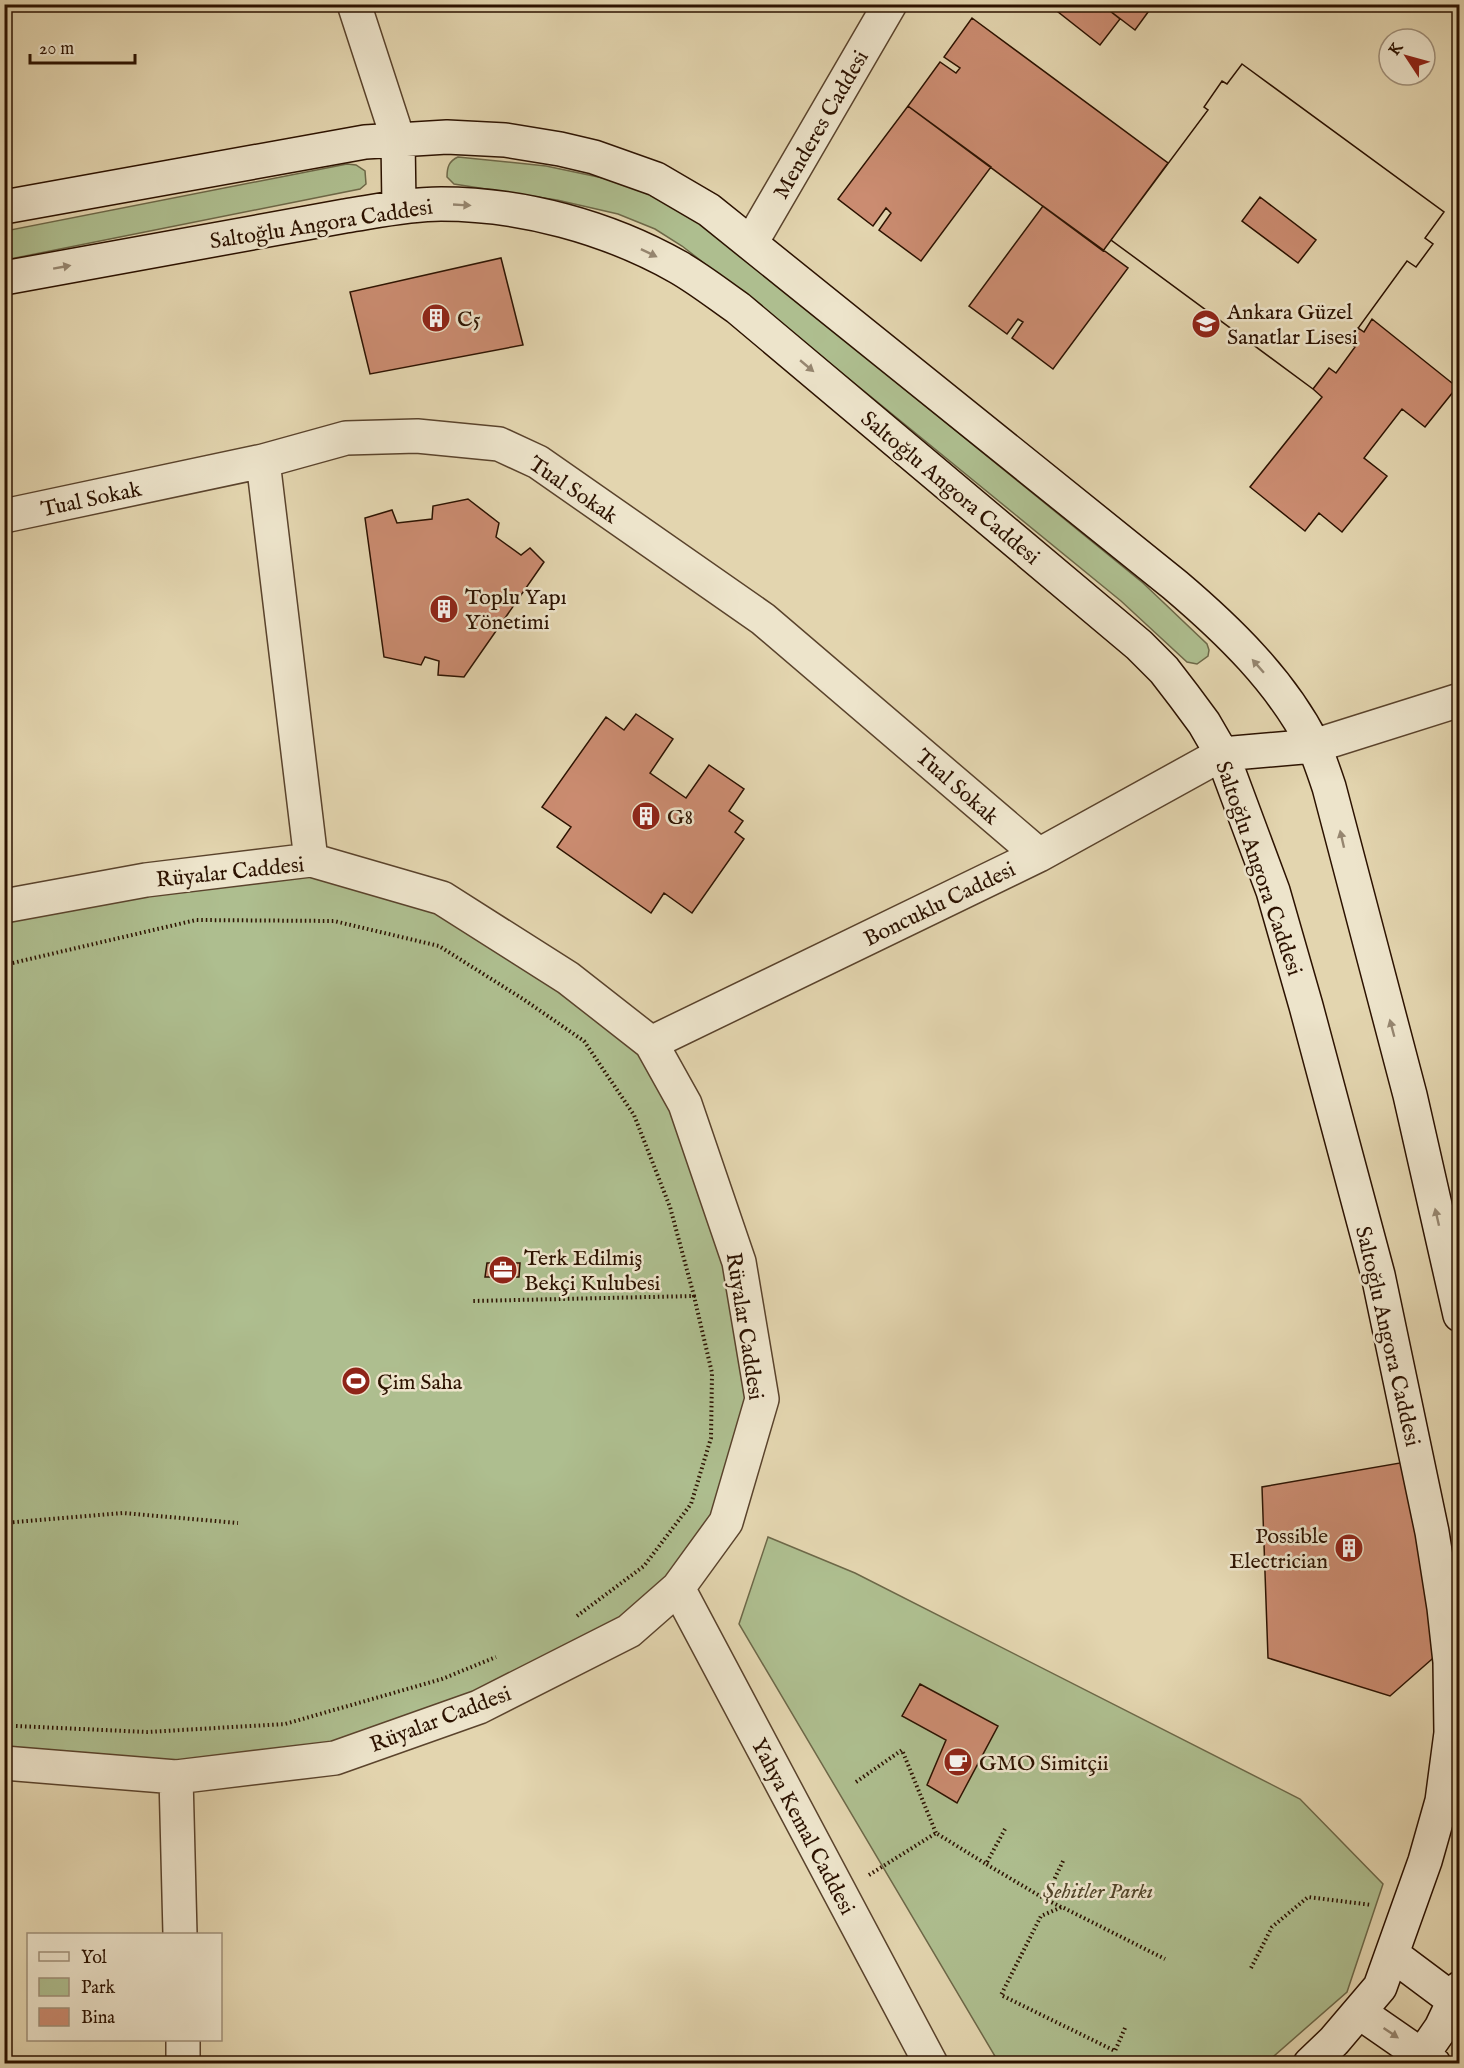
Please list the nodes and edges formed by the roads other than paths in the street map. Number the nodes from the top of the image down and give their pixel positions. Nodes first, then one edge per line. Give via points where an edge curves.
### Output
1 (354, 4) edge
2 (890, 4) edge
3 (398, 139) junction
4 (4, 207) edge
5 (399, 207) junction
6 (751, 243) junction
7 (4, 278) edge
8 (263, 461) junction
9 (4, 516) edge
10 (1460, 700) edge
11 (1314, 746) junction
12 (1222, 754) junction
13 (1039, 855) junction
14 (311, 860) junction
15 (4, 906) edge
16 (651, 1043) junction
17 (1460, 1315) edge
18 (678, 1588) junction
19 (4, 1763) edge
20 (176, 1777) junction
21 (180, 1933) edge
22 (1392, 1955) junction
23 (1458, 1998) edge
24 (1359, 2012) junction
25 (183, 2041) edge
26 (1425, 2061) edge
27 (183, 2064) edge
28 (931, 2064) edge
29 (1310, 2064) edge

1 - 3 street
2 - 6 street, Menderes Caddesi
3 - 4 street via 275,157
3 - 5 street
3 - 6 street via 505,140 594,157 656,179 710,210
7 -> 5 street, Saltoğlu Angora Caddesi
5 -> 12 street, Saltoğlu Angora Caddesi via 468,205 545,216 616,237 709,287 1139,645 1184,696
11 -> 6 street via 1287,702 1209,614
8 - 9 street, Tual Sokak
8 - 13 street, Tual Sokak via 346,438 417,436 500,444 537,462 763,619
8 - 14 street
10 - 11 street
11 - 12 street
17 -> 11 street via 1410,1095 1329,786
12 - 13 street, Boncuklu Caddesi
12 - 22 street, Saltoğlu Angora Caddesi via 1273,891 1378,1275 1432,1532 1444,1608 1451,1733 1442,1801
13 - 16 street, Boncuklu Caddesi
14 - 15 street, Rüyalar Caddesi via 146,880
14 - 16 street, Rüyalar Caddesi via 442,898 568,978
16 - 18 street, Rüyalar Caddesi via 685,1104 739,1262 762,1399 726,1522
18 - 20 street, Rüyalar Caddesi via 629,1631 479,1707 334,1758
18 - 28 street, Yahya Kemal Caddesi
19 - 20 street, Rüyalar Caddesi
20 - 21 street
22 - 23 street
22 - 24 street, Saltoğlu Angora Caddesi via 1380,1987
23 - 26 street
24 -> 26 street
24 - 29 street, Saltoğlu Angora Caddesi
25 - 27 street

